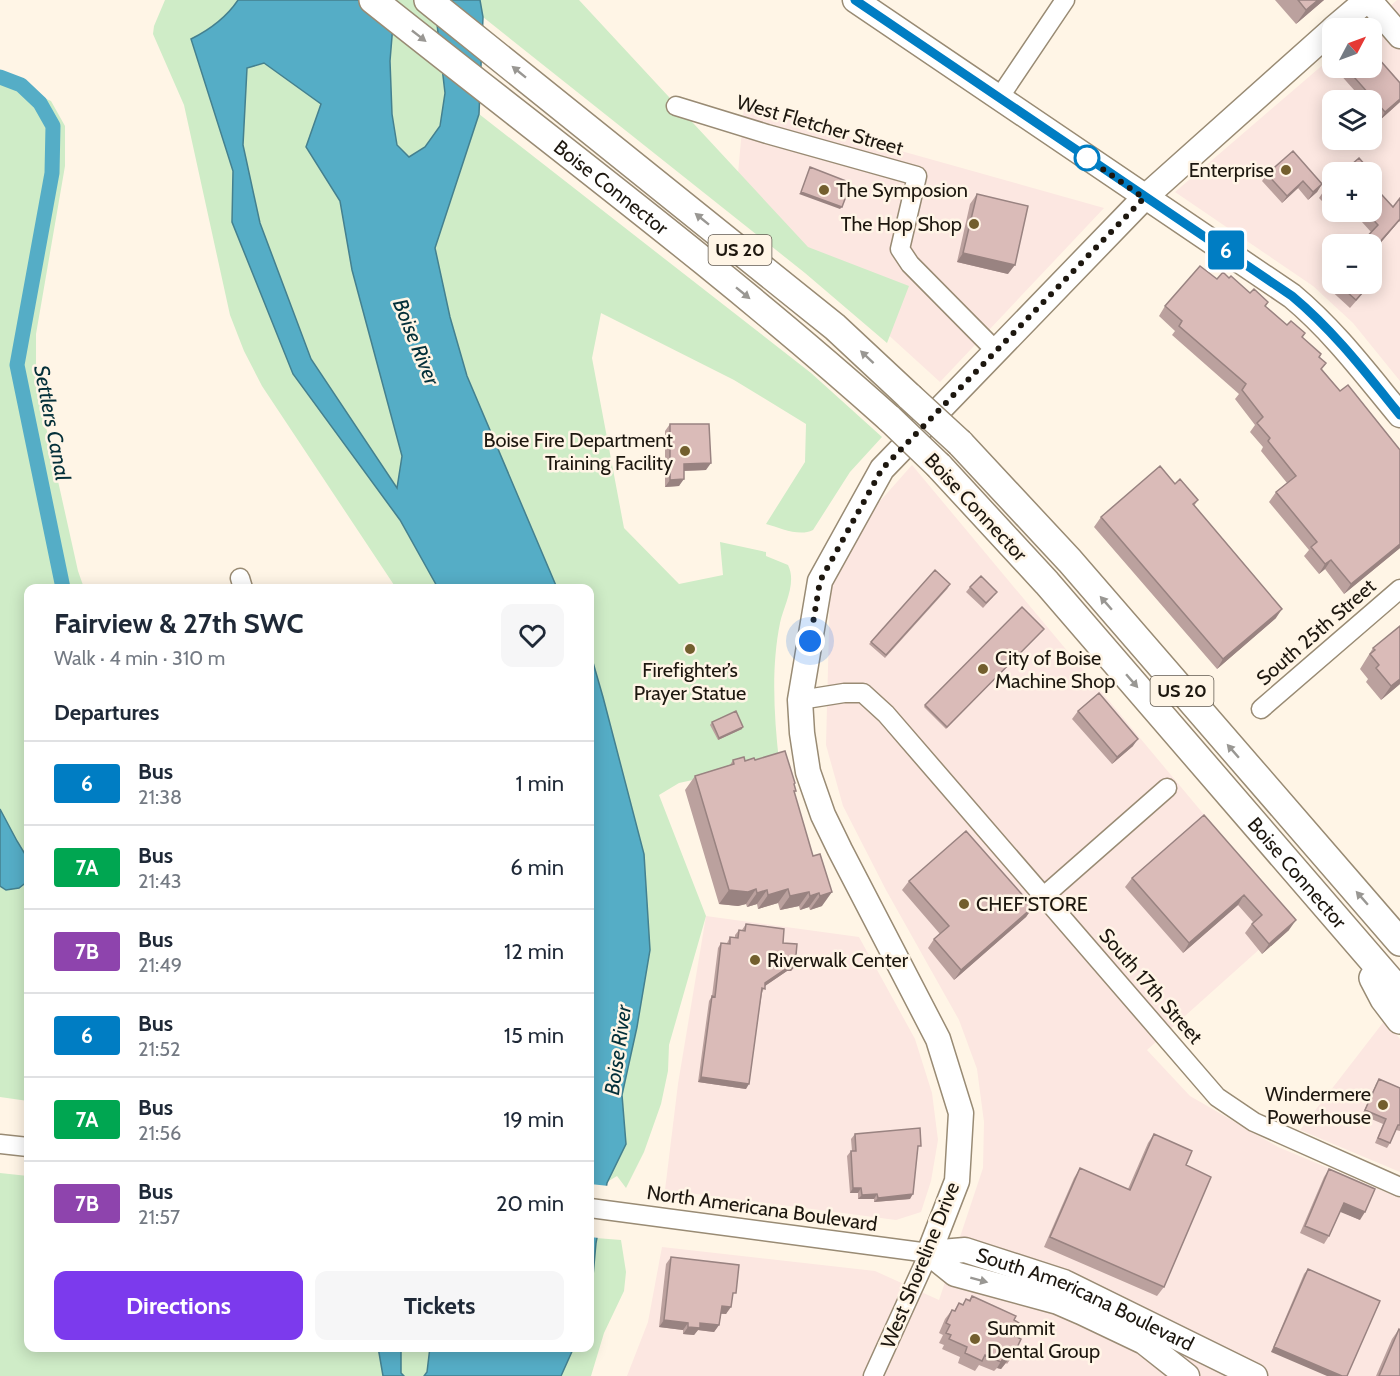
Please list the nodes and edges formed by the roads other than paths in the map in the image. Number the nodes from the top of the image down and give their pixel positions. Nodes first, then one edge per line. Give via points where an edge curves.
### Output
1 (373, 0) edge
2 (428, 0) edge
3 (855, 0) edge
4 (1065, 0) edge
5 (1368, 0) edge
6 (1346, 18) edge
7 (1400, 36) edge
8 (1322, 39) edge
9 (999, 98) junction
10 (676, 106) dead end
11 (1144, 198) junction
12 (996, 351) junction
13 (1400, 415) edge
14 (1400, 589) edge
15 (800, 700) junction
16 (1261, 710) dead end
17 (1167, 788) dead end
18 (1044, 896) junction
19 (1344, 927) junction
20 (1400, 942) edge
21 (1400, 992) edge
22 (1400, 1020) edge
23 (0, 1144) edge
24 (24, 1147) edge
25 (1400, 1187) edge
26 (594, 1208) edge
27 (929, 1253) junction
28 (873, 1376) edge
29 (1187, 1376) edge
30 (1255, 1376) edge

1 -> 19 highway, Boise Connector / US 20, bridge via 806,344 890,419 1047,583
20 -> 2 highway, Boise Connector / US 20, bridge via 1070,561 960,443 835,327
3 - 9 main road
4 - 9 street
5 - 6 main road, West Shoreline Drive
5 - 7 main road
8 - 11 main road, West Shoreline Drive
9 - 11 main road
10 - 12 street, West Fletcher Street via 917,176 900,249
11 - 12 main road, West Shoreline Drive
11 - 13 main road via 1258,271 1318,318
12 - 15 main road, West Shoreline Drive via 882,469 820,581
14 - 16 street, South 25th Street
15 - 18 street, South 17th Street via 863,693 886,714
15 - 27 main road, West Shoreline Drive via 808,772 823,815 938,1040 961,1113 957,1181
17 - 18 street
18 - 25 street, South 17th Street via 1217,1097 1254,1122
19 - 21 highway, Boise Connector / US 20
19 - 22 highway
23 - 24 street
26 - 27 street, North Americana Boulevard
27 - 28 street, West Shoreline Drive
27 -> 29 main road, South Americana Boulevard via 955,1274 1058,1302 1144,1342
27 - 30 main road, South Americana Boulevard via 965,1250 1064,1282

